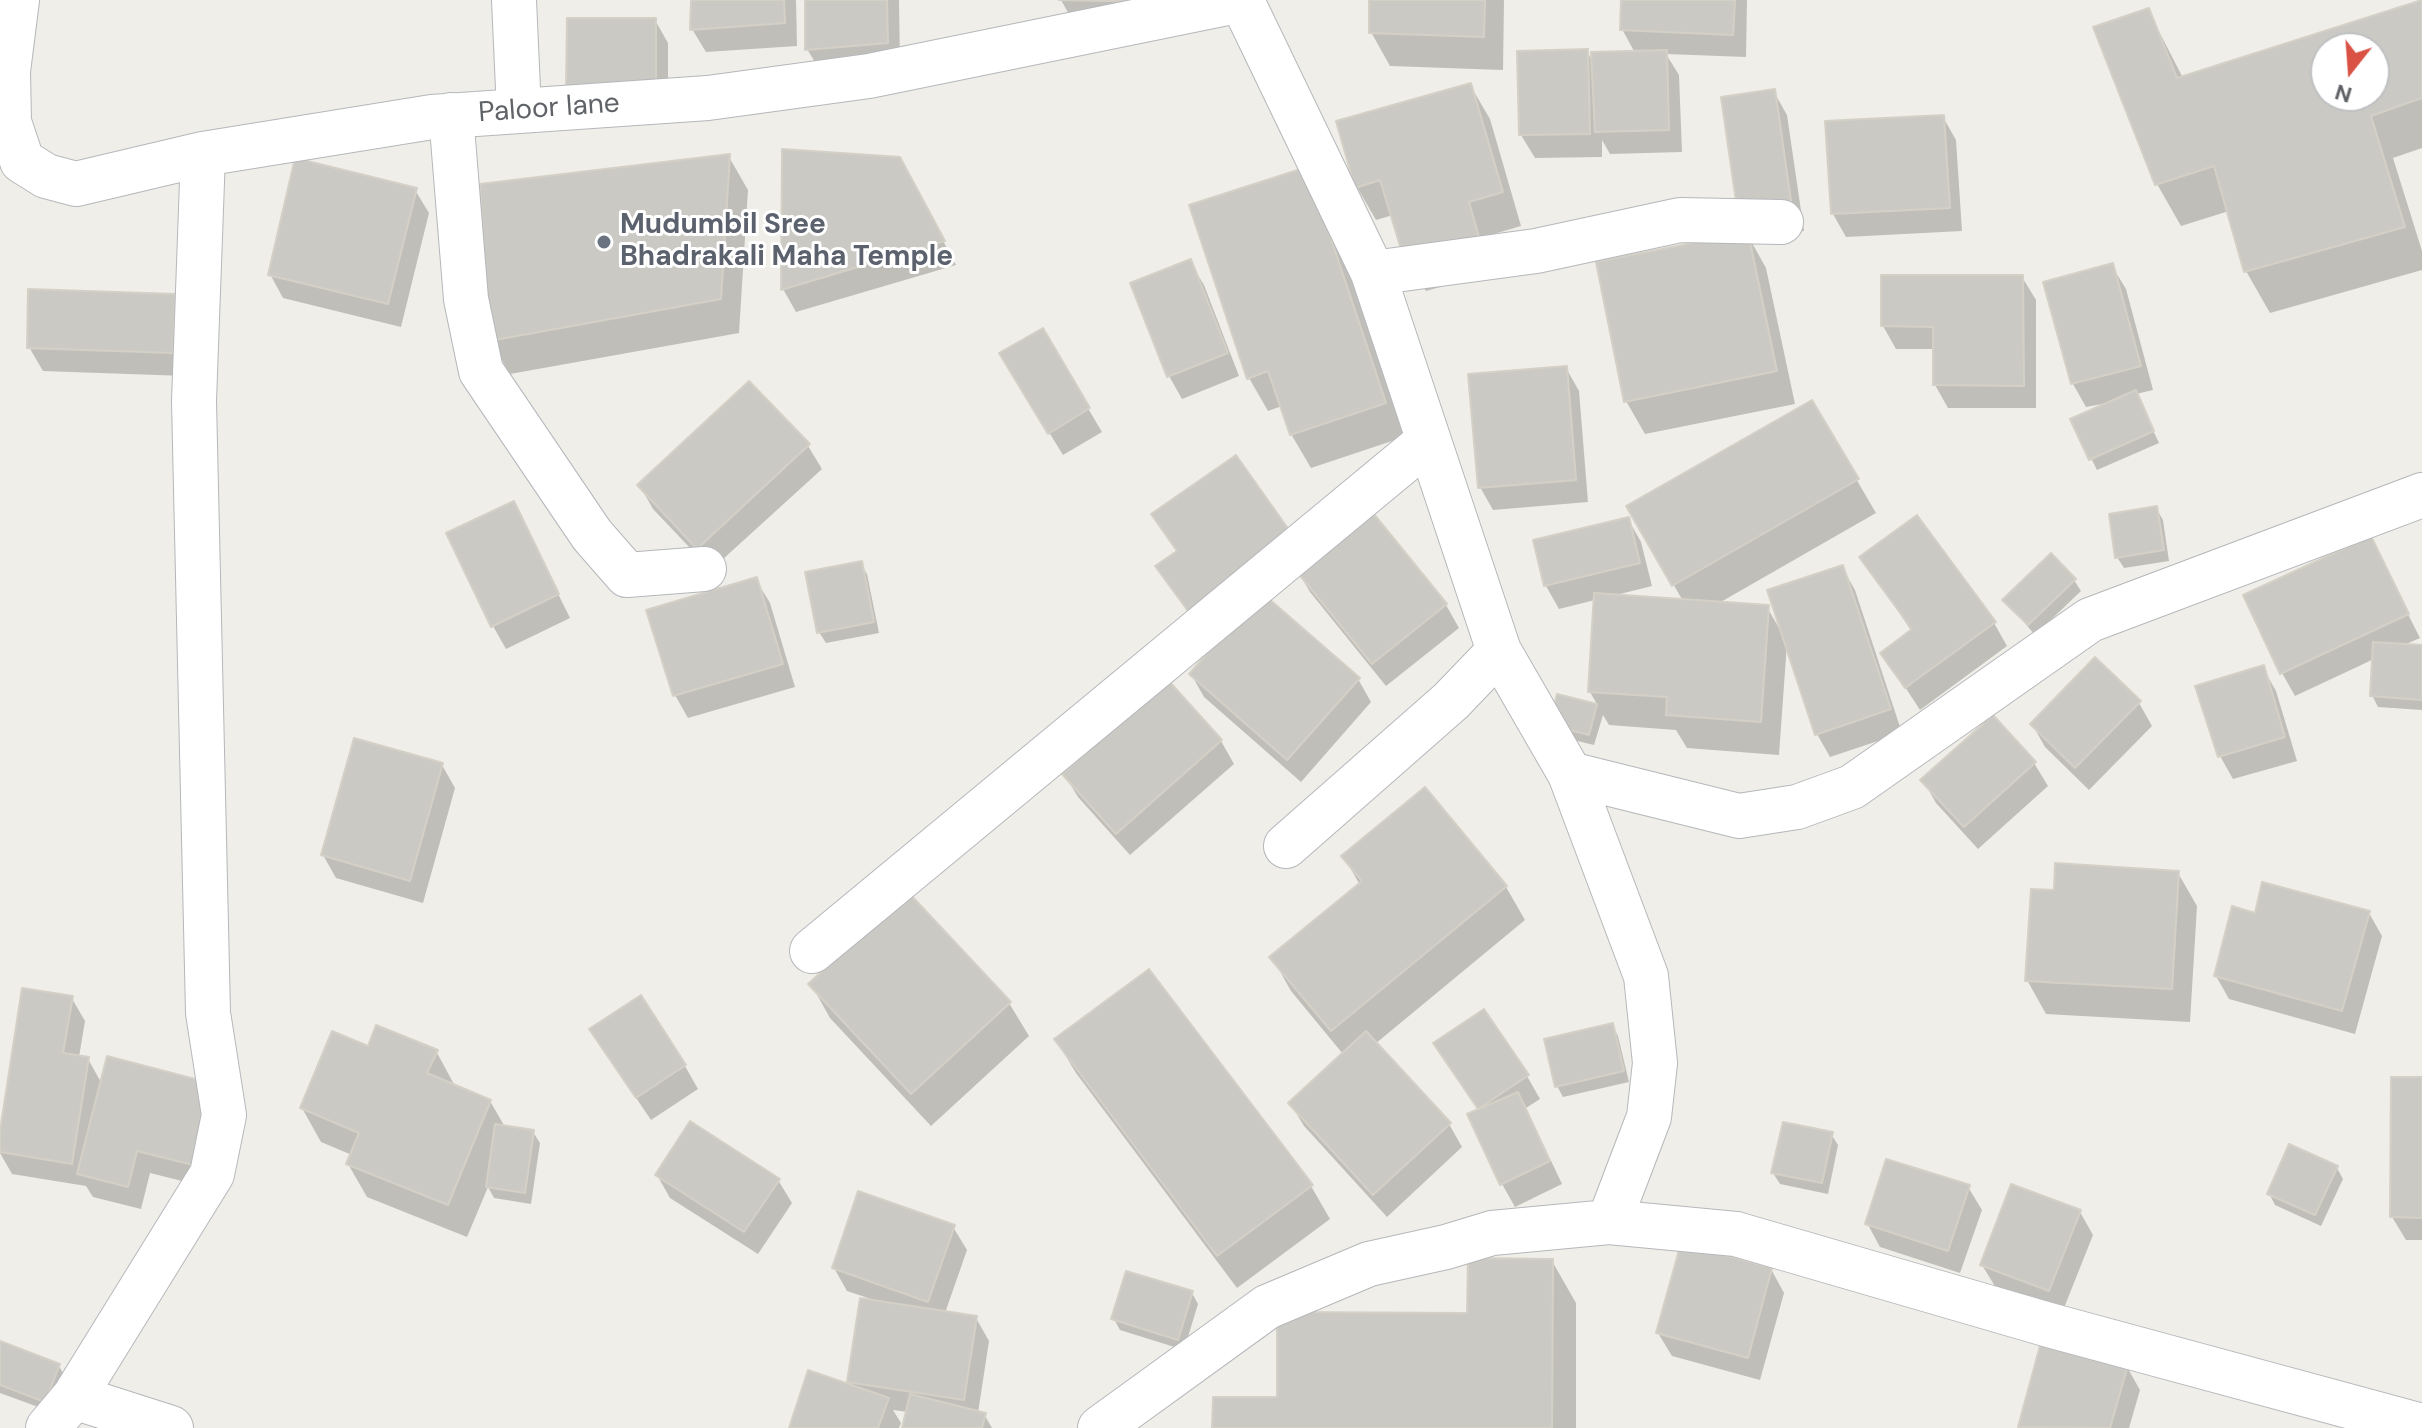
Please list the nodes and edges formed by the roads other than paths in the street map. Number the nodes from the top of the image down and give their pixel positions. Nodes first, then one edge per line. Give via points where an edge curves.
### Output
1 (17, 0) edge
2 (514, 0) edge
3 (1242, 0) edge
4 (519, 111) junction
5 (451, 115) junction
6 (203, 154) junction
7 (1781, 222) dead end
8 (1373, 273) junction
9 (1428, 441) junction
10 (2422, 495) edge
11 (704, 569) dead end
12 (1499, 651) junction
13 (1570, 774) junction
14 (1286, 846) dead end
15 (812, 951) dead end
16 (1609, 1222) junction
17 (61, 1413) edge
18 (2422, 1426) edge
19 (171, 1428) edge
20 (1100, 1428) edge

1 - 6 street, Paloor lane via 8,71 9,122 22,161 46,176 76,184
2 - 4 street
3 - 4 street, Paloor lane via 869,76 708,98
3 - 8 street
4 - 5 street, Paloor lane
5 - 6 street, Paloor lane
5 - 11 street via 466,299 481,371 592,535 627,575
6 - 17 street via 194,401 208,1013 224,1115 212,1174
7 - 8 street via 1680,220 1536,251
8 - 9 street
9 - 12 street
9 - 15 street
10 - 13 street via 2090,620 1852,787 1797,807 1739,816
12 - 13 street
12 - 14 street via 1451,701
13 - 16 street via 1646,976 1655,1063 1649,1117
16 - 18 street via 1736,1234
16 - 20 street via 1492,1233 1369,1264 1267,1307
17 - 19 street

